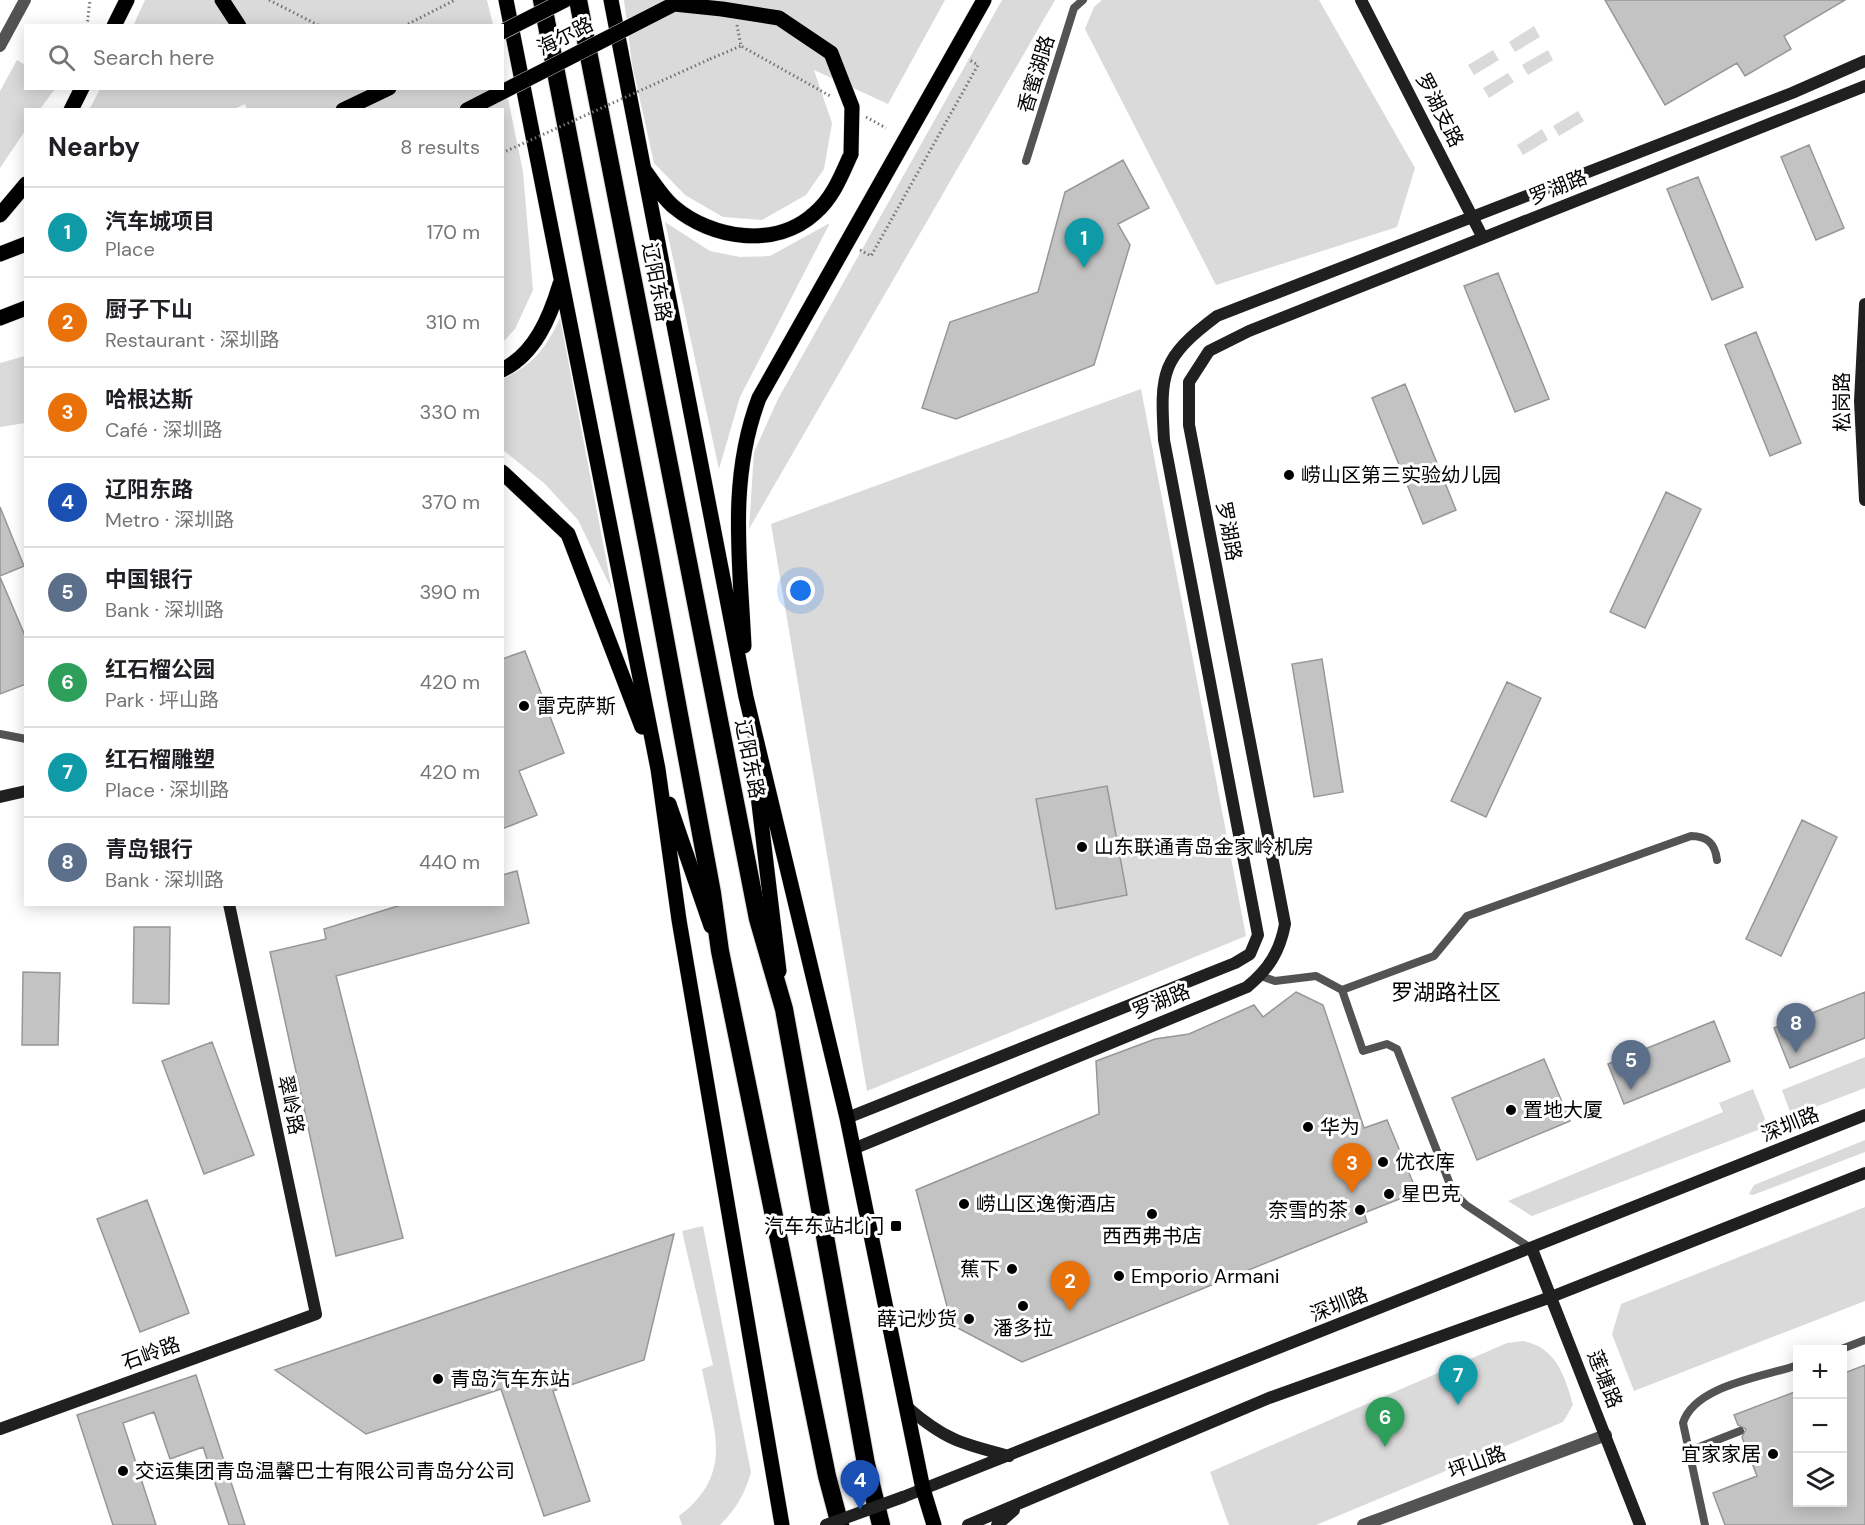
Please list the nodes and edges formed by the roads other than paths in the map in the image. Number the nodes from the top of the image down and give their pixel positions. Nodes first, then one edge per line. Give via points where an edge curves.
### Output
1 (25, 0) edge
2 (127, 0) edge
3 (222, 0) edge
4 (506, 0) edge
5 (542, 0) edge
6 (565, 0) edge
7 (578, 0) edge
8 (611, 0) edge
9 (984, 0) edge
10 (1083, 0) edge
11 (1361, 0) edge
12 (678, 2) edge
13 (115, 24) edge
14 (238, 24) edge
15 (504, 31) edge
16 (0, 46) edge
17 (1861, 63) edge
18 (1865, 88) edge
19 (81, 90) edge
20 (384, 90) edge
21 (72, 108) edge
22 (346, 108) edge
23 (471, 108) edge
24 (1026, 161) dead end
25 (644, 170) junction
26 (24, 186) edge
27 (0, 215) edge
28 (1473, 217) junction
29 (1483, 238) junction
30 (24, 245) edge
31 (0, 254) edge
32 (561, 281) junction
33 (1865, 304) edge
34 (24, 309) edge
35 (0, 318) edge
36 (504, 369) edge
37 (504, 474) edge
38 (1865, 500) edge
39 (746, 697) junction
40 (0, 734) edge
41 (24, 739) edge
42 (658, 769) junction
43 (24, 791) edge
44 (0, 797) edge
45 (1717, 860) dead end
46 (228, 906) edge
47 (720, 951) junction
48 (1261, 976) junction
49 (1342, 990) junction
50 (784, 1010) junction
51 (1865, 1115) edge
52 (847, 1118) junction
53 (853, 1149) junction
54 (1865, 1173) edge
55 (1532, 1249) junction
56 (1551, 1297) junction
57 (316, 1314) joint
58 (1865, 1340) edge
59 (1847, 1347) edge
60 (1793, 1366) edge
61 (908, 1407) junction
62 (0, 1430) edge
63 (1740, 1431) dead end
64 (1606, 1435) junction
65 (1689, 1451) junction
66 (1009, 1456) junction
67 (923, 1489) junction
68 (1022, 1504) junction
69 (782, 1525) edge
70 (826, 1525) edge
71 (840, 1525) edge
72 (881, 1525) edge
73 (934, 1525) edge
74 (968, 1525) edge
75 (997, 1525) edge
76 (1362, 1525) edge
77 (1640, 1525) edge
78 (1705, 1525) edge

1 - 16 street
2 - 13 main road
3 - 14 main road
4 - 32 main road
5 - 47 highway via 649,552
6 - 15 main road, 海尔路, bridge
7 - 50 highway, 辽阳东路 via 758,919
8 - 25 main road, 辽阳东路
9 - 39 main road via 759,398 746,432 737,502
10 - 24 lane, 香蜜湖路 via 1074,8
11 - 28 street, 罗湖支路
12 - 23 main road, 海尔路, bridge
12 - 25 main road, bridge via 779,18 831,53 852,107 851,154 838,184 815,213 789,229 762,236 730,235 700,225 673,206
17 - 18 street
17 - 28 street
18 - 29 street, 罗湖路
19 - 21 main road
20 - 22 main road, bridge
25 - 39 main road, 辽阳东路
26 - 27 main road
28 - 29 street, 罗湖支路
28 - 52 street via 1217,316 1189,337 1171,359 1161,391 1164,440 1258,935 1250,954
29 - 48 street, 罗湖路 via 1249,331 1209,351 1189,382 1189,425 1285,924 1281,944
30 - 31 main road
32 - 36 main road via 546,324 532,345
32 - 42 main road
33 - 38 street, 松岗路 via 1860,401
34 - 35 main road
37 - 42 main road via 568,534
39 - 50 main road
39 - 52 main road, 辽阳东路
40 - 41 lane
42 - 47 main road
42 - 69 main road via 679,920
43 - 44 street
45 - 49 lane via 1710,841 1691,836 1467,916 1434,956
46 - 57 street, 翠岭路
47 - 71 highway
48 - 49 lane via 1275,981 1316,976
48 - 53 street, 罗湖路 via 1247,987
49 - 55 lane via 1363,1051 1387,1044 1397,1049 1454,1192 1466,1205
50 - 72 highway, 辽阳东路 via 866,1464
51 - 55 street, 深圳路
52 - 53 main road, 辽阳东路
53 - 61 main road, 辽阳东路
54 - 56 street
55 - 56 street, 莲塘路
55 - 66 street, 深圳路
56 - 64 street, 莲塘路
56 - 68 street via 1269,1398
57 - 62 street, 石岭路
58 - 59 lane
60 - 65 lane via 1706,1395 1690,1408 1684,1420
61 - 66 street via 943,1435
61 - 67 main road, 辽阳东路
63 - 65 lane
64 - 76 street, 坪山路
64 - 77 street, 莲塘路
65 - 78 lane
66 - 67 street, 深圳路
67 - 70 street, 深圳路, bridge
67 - 73 main road, 辽阳东路
68 - 74 street
68 - 75 street

